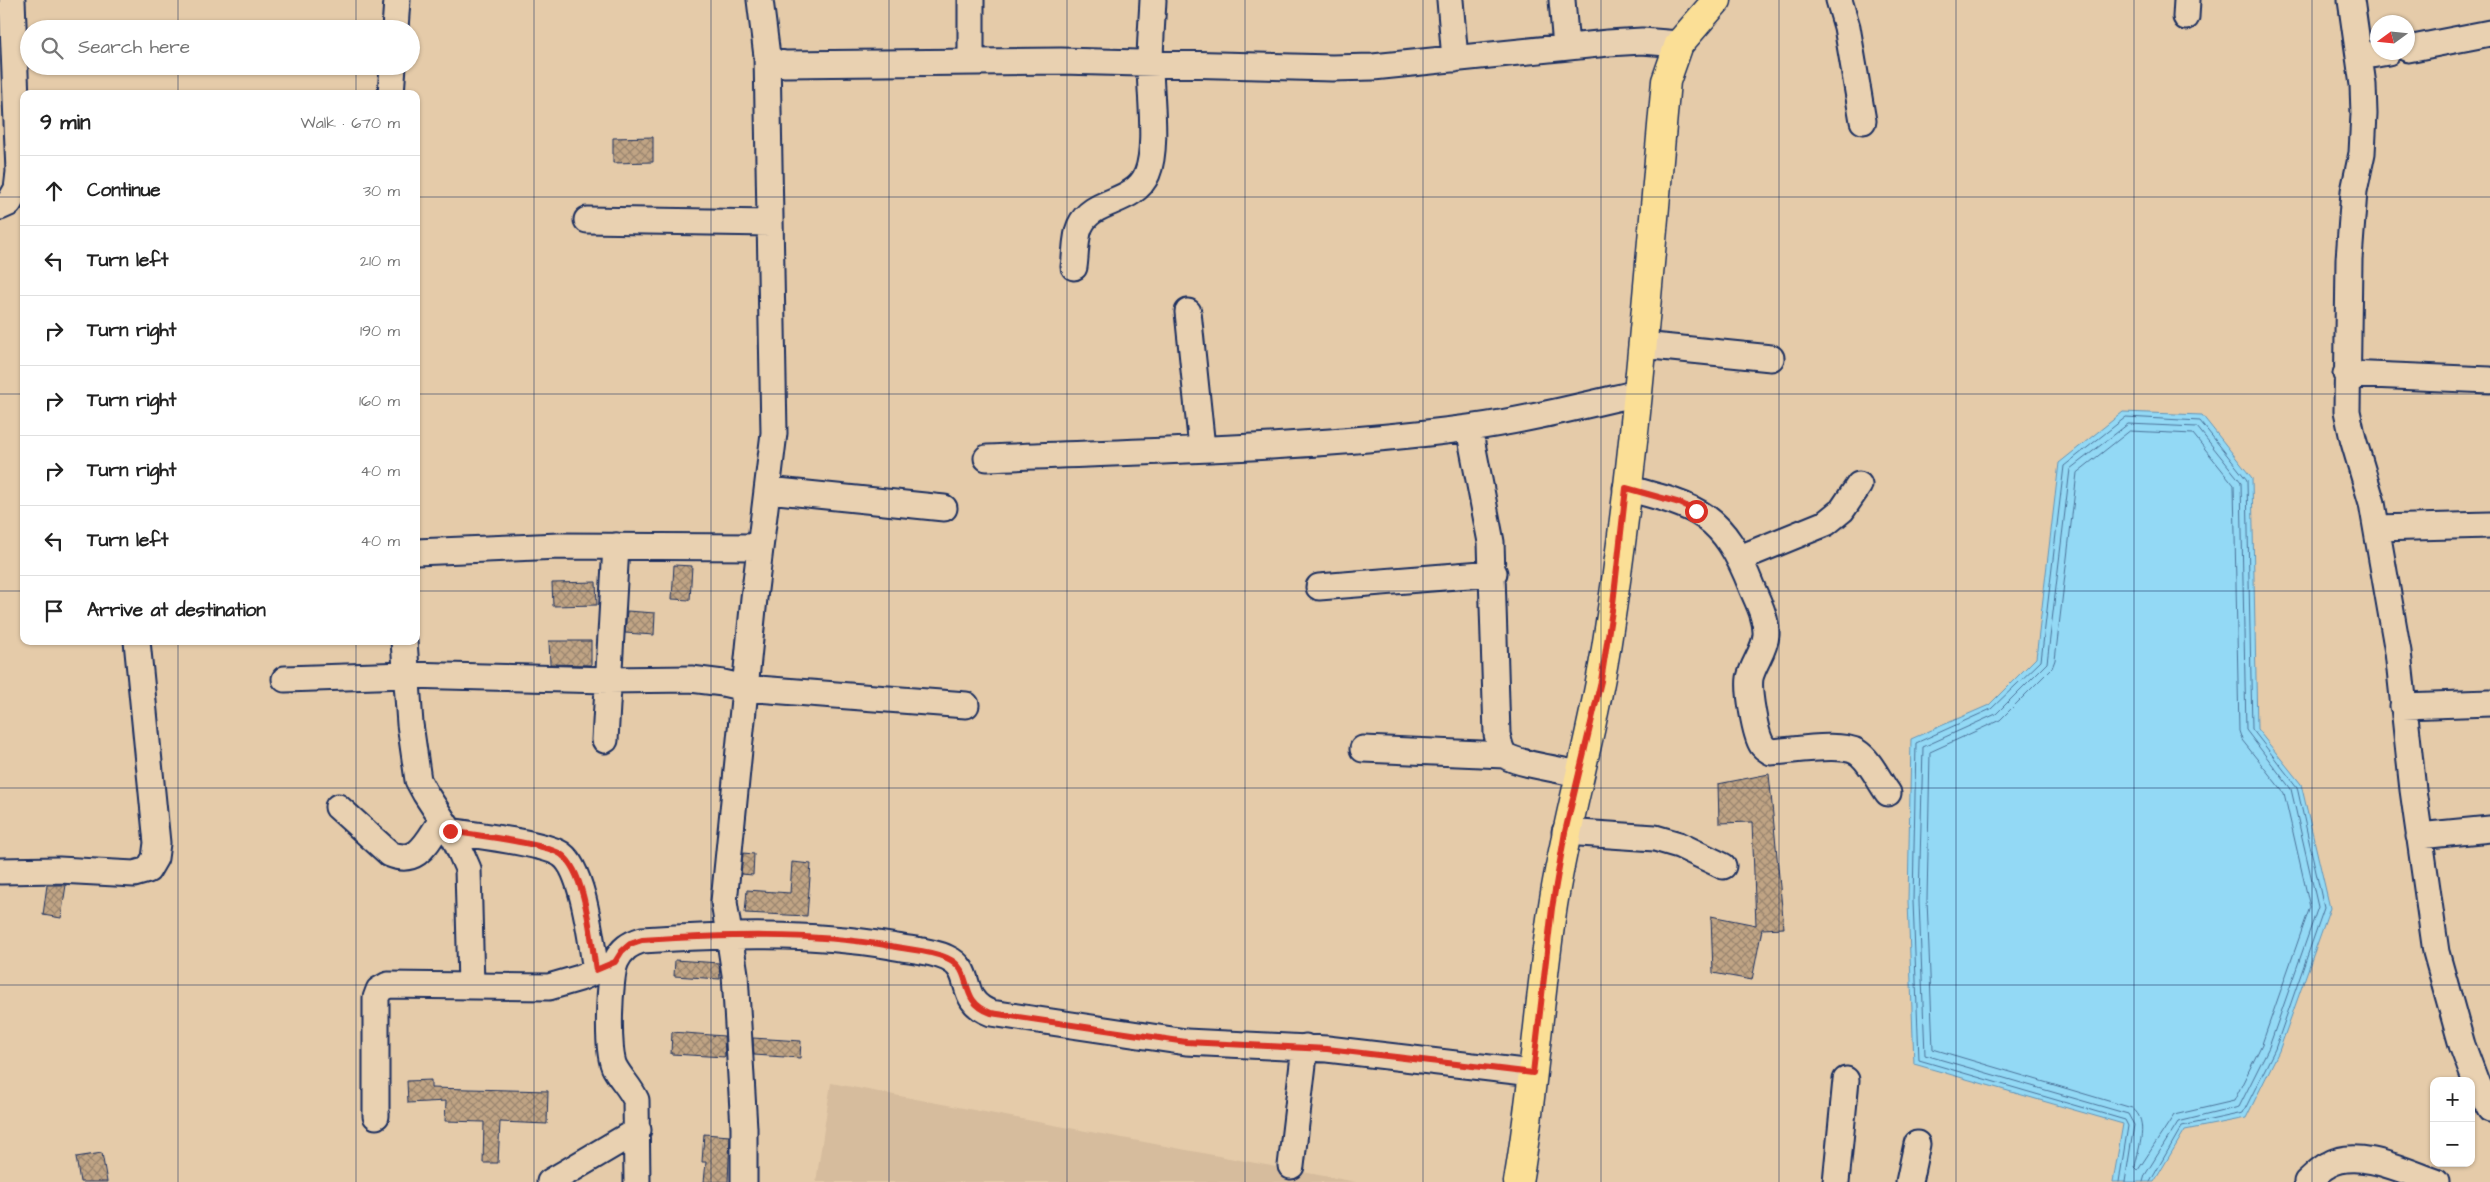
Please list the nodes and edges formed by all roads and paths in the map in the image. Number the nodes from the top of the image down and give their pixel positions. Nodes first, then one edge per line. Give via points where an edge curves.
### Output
1 (12, 0) edge
2 (397, 0) edge
3 (760, 0) edge
4 (971, 0) edge
5 (1153, 0) edge
6 (1450, 0) edge
7 (1562, 0) edge
8 (1717, 0) edge
9 (1839, 0) edge
10 (2351, 0) edge
11 (396, 20) edge
12 (2490, 33) edge
13 (1679, 44) junction
14 (1566, 47) junction
15 (2415, 48) edge
16 (2370, 55) edge
17 (767, 56) junction
18 (2360, 57) junction
19 (1455, 59) junction
20 (971, 61) junction
21 (1150, 63) junction
22 (392, 75) edge
23 (391, 90) edge
24 (1863, 121) dead end
25 (0, 206) edge
26 (587, 220) dead end
27 (770, 223) junction
28 (1074, 267) dead end
29 (1188, 312) dead end
30 (1642, 345) junction
31 (1771, 358) dead end
32 (2346, 374) junction
33 (2490, 380) edge
34 (1638, 393) junction
35 (1469, 428) junction
36 (1202, 448) junction
37 (987, 458) dead end
38 (1859, 485) dead end
39 (1626, 488) junction
40 (768, 490) junction
41 (944, 508) dead end
42 (2490, 525) edge
43 (2376, 528) junction
44 (616, 546) junction
45 (759, 547) junction
46 (420, 552) edge
47 (1740, 558) junction
48 (1494, 572) junction
49 (1320, 587) dead end
50 (136, 645) edge
51 (404, 645) edge
52 (406, 675) junction
53 (285, 679) dead end
54 (608, 680) junction
55 (745, 688) junction
56 (2490, 703) edge
57 (966, 705) dead end
58 (2404, 706) junction
59 (605, 740) dead end
60 (1363, 749) dead end
61 (1505, 755) junction
62 (1579, 774) junction
63 (1888, 793) dead end
64 (338, 807) dead end
65 (446, 825) junction
66 (2490, 830) edge
67 (1565, 832) junction
68 (2419, 836) junction
69 (1723, 866) dead end
70 (0, 871) edge
71 (728, 935) junction
72 (606, 966) junction
73 (471, 986) junction
74 (1305, 1047) junction
75 (1533, 1073) junction
76 (1846, 1080) dead end
77 (2490, 1109) edge
78 (376, 1116) dead end
79 (638, 1130) junction
80 (1917, 1144) dead end
81 (1291, 1166) dead end
82 (550, 1182) edge
83 (638, 1182) edge
84 (744, 1182) edge
85 (1518, 1182) edge
86 (1836, 1182) edge
87 (1909, 1182) edge
88 (2307, 1182) edge
89 (2436, 1182) edge

1 - 25 street via 19,172 17,189 9,203
2 - 11 street
3 - 17 street
4 - 20 street
5 - 21 street
6 - 19 street
7 - 14 street
8 - 13 main road
9 - 24 street via 1847,27
10 - 18 street
12 - 15 street
13 - 14 street via 1642,41
13 - 30 main road via 1666,81
14 - 19 street
16 - 18 street
17 - 20 street via 785,64
17 - 27 street
18 - 32 street via 2364,114 2348,259
19 - 21 street via 1332,68
20 - 21 street
21 - 28 street via 1152,131 1148,173 1133,194 1097,209 1084,220 1078,236
22 - 23 street
26 - 27 street
27 - 40 street via 774,433
29 - 36 street
30 - 31 street
30 - 34 main road
32 - 33 street
32 - 43 street via 2347,411
34 - 35 street via 1551,414
34 - 39 main road
35 - 36 street via 1353,440
35 - 48 street via 1488,517
36 - 37 street
38 - 47 street via 1842,510 1826,523
39 - 47 street via 1680,503 1696,511 1723,532
39 - 62 main road via 1607,645
40 - 41 street
40 - 45 street
42 - 43 street
43 - 58 street
44 - 45 street
44 - 46 street
44 - 54 street
45 - 55 street
47 - 63 street via 1765,626 1766,636 1750,680 1758,736 1763,747 1771,752 1848,749 1858,752
48 - 49 street
48 - 61 street via 1497,734
50 - 70 street via 157,843 155,858 148,870 134,874
51 - 52 street
52 - 53 street
52 - 54 street
52 - 65 street via 418,780
54 - 55 street via 691,680
54 - 59 street
55 - 57 street
55 - 71 street via 724,902
56 - 58 street
58 - 68 street
60 - 61 street
61 - 62 street
62 - 67 main road
64 - 65 street via 390,854 401,858 418,854
65 - 72 street via 562,854 579,883
65 - 73 street via 468,869
66 - 68 street
67 - 69 street via 1655,838 1679,845
67 - 75 main road via 1552,908
68 - 77 street via 2436,952 2462,1046
71 - 72 street via 642,940 630,944
71 - 74 street via 840,938 944,956 956,962 978,1008 991,1013 1186,1042
71 - 84 street via 737,1000
72 - 73 street via 549,987
72 - 79 street via 612,977 610,1054 614,1068 636,1100
73 - 78 street via 388,985 380,990 376,998
74 - 75 street
74 - 81 street
75 - 85 main road
76 - 86 street
79 - 82 street
79 - 83 street
80 - 87 street
88 - 89 street via 2328,1164 2358,1158

